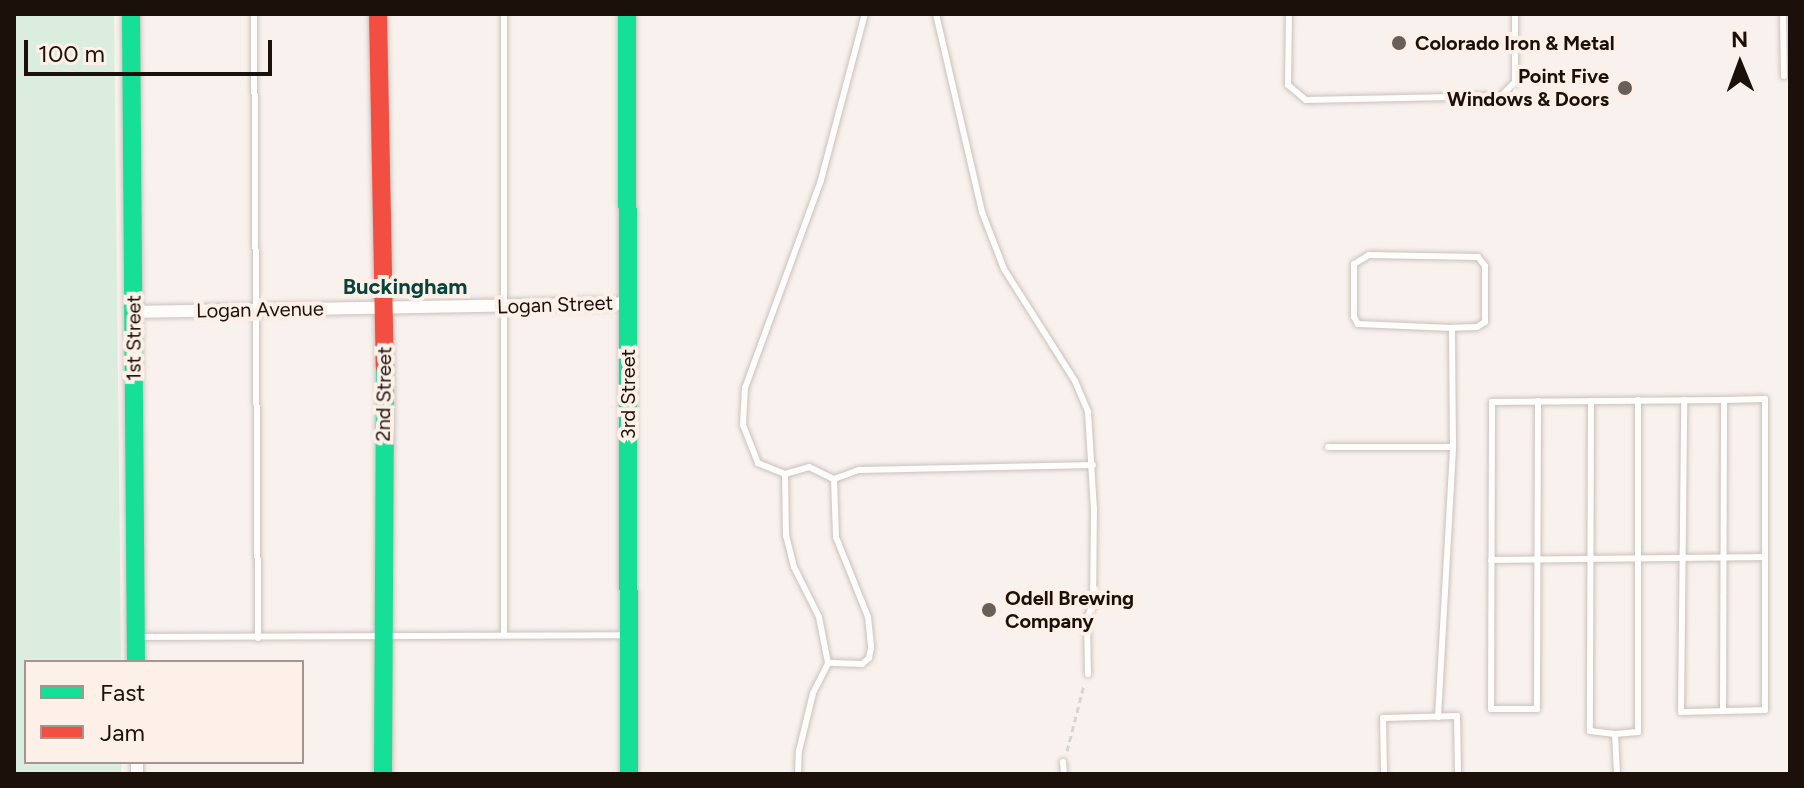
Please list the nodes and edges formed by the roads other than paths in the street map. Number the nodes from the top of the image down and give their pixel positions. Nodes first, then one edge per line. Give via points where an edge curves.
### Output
1 (131, 14) edge
2 (254, 14) edge
3 (378, 14) edge
4 (504, 14) edge
5 (627, 14) edge
6 (865, 14) edge
7 (936, 14) edge
8 (1289, 14) edge
9 (1515, 14) edge
10 (1783, 14) edge
11 (1784, 76) dead end
12 (629, 303) junction
13 (505, 307) junction
14 (385, 309) junction
15 (257, 311) junction
16 (134, 312) junction
17 (1452, 328) junction
18 (1638, 400) junction
19 (1684, 400) junction
20 (1724, 400) junction
21 (1538, 401) junction
22 (1591, 401) junction
23 (1328, 447) dead end
24 (1453, 447) junction
25 (1093, 465) junction
26 (785, 474) junction
27 (834, 479) junction
28 (1723, 557) junction
29 (1765, 557) junction
30 (1638, 558) junction
31 (1683, 558) junction
32 (1537, 559) junction
33 (1590, 559) junction
34 (1491, 560) junction
35 (504, 635) junction
36 (628, 635) junction
37 (382, 636) junction
38 (136, 637) junction
39 (258, 638) junction
40 (136, 660) edge
41 (828, 663) junction
42 (1088, 674) road end
43 (1723, 711) junction
44 (1438, 717) junction
45 (1615, 734) junction
46 (1063, 762) road end
47 (383, 774) edge
48 (629, 774) edge
49 (798, 774) edge
50 (1064, 774) edge
51 (1384, 774) edge
52 (1458, 774) edge
53 (1617, 774) edge

1 - 16 street, 1st Street
2 - 15 lane
3 - 14 street, 2nd Street
4 - 13 lane
5 - 12 street, 3rd Street
6 - 26 lane via 821,180 745,388 743,425 758,463
7 - 25 lane via 982,212 1004,269 1075,381 1088,412
8 - 9 lane via 1288,85 1306,100 1501,96 1515,82
10 - 11 lane
12 - 13 street, Logan Street
12 - 36 street, 3rd Street
13 - 14 street, Logan Street
13 - 35 lane
14 - 15 street, Logan Avenue
14 - 37 street, 2nd Street
15 - 16 street, Logan Avenue
15 - 39 lane
16 - 38 street, 1st Street
17 - 17 lane via 1358,324 1354,264 1369,255 1478,257 1485,266 1485,322
17 - 24 lane
18 - 19 lane
18 - 22 lane
18 - 30 lane
19 - 20 lane
19 - 31 lane
20 - 28 lane
20 - 29 lane via 1765,399
21 - 22 lane
21 - 32 lane
21 - 34 lane via 1492,402
22 - 33 lane
23 - 24 lane
24 - 44 lane
25 - 27 lane via 859,470
25 - 42 lane
26 - 27 lane via 809,467
26 - 41 lane via 786,536 794,567 819,617
27 - 41 lane via 836,537 868,617 871,648 862,664
28 - 29 lane
28 - 31 lane
28 - 43 lane
29 - 43 lane via 1765,710
30 - 31 lane
30 - 33 lane
30 - 45 lane via 1638,732
31 - 43 lane via 1681,712
32 - 33 lane
32 - 34 lane
32 - 34 lane via 1537,709 1491,709
33 - 45 lane via 1590,731
35 - 36 lane
35 - 37 lane
36 - 48 street, 3rd Street
37 - 39 lane
37 - 47 street, 2nd Street
38 - 39 lane
38 - 40 street, 1st Street
41 - 49 lane via 813,693
44 - 51 lane via 1383,718
44 - 52 lane via 1457,716
45 - 53 lane
46 - 50 lane

